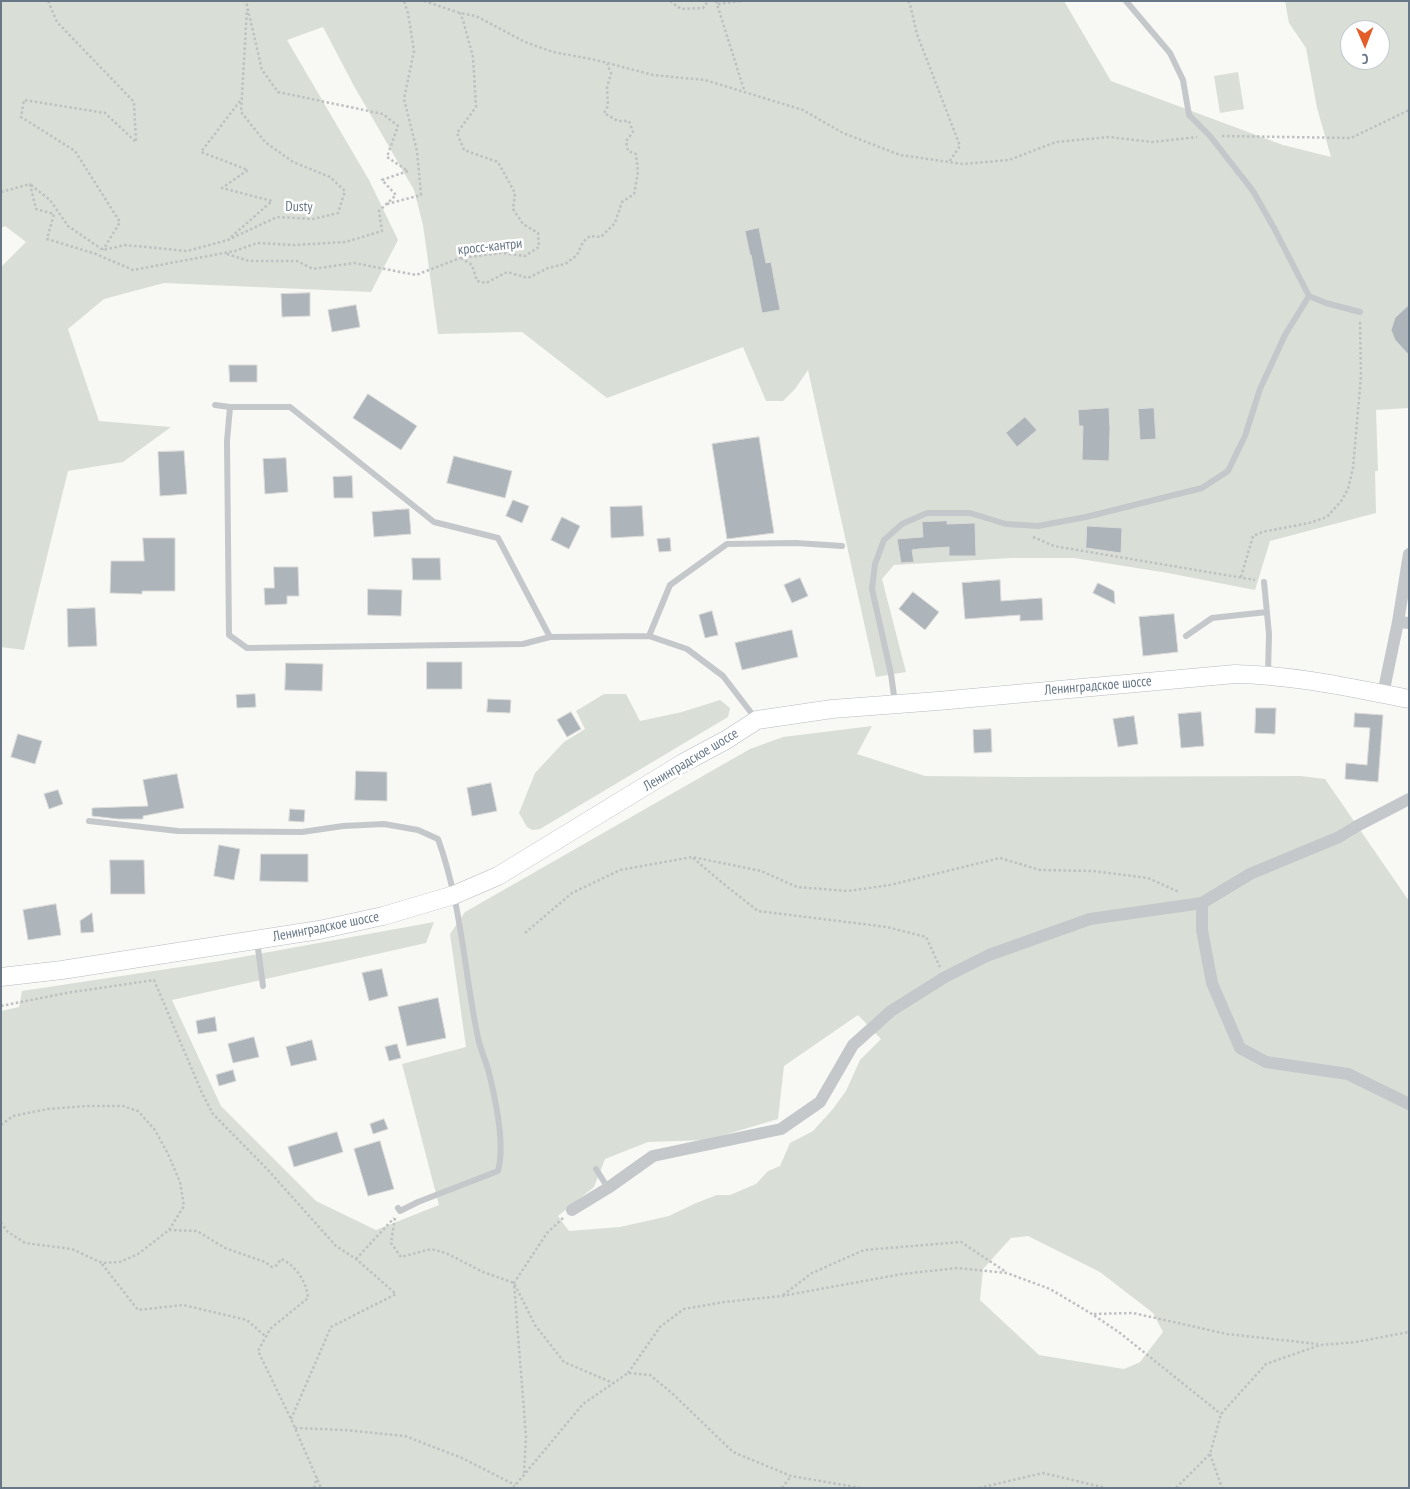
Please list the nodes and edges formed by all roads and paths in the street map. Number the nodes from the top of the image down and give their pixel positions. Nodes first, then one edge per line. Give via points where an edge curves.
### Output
1 (48, 1) edge
2 (246, 1) edge
3 (404, 1) edge
4 (424, 1) edge
5 (670, 1) edge
6 (708, 1) edge
7 (741, 1) edge
8 (908, 1) edge
9 (1126, 1) edge
10 (717, 3) edge
11 (248, 5) junction
12 (460, 13) junction
13 (607, 63) junction
14 (745, 93) junction
15 (242, 100) junction
16 (1409, 110) edge
17 (1210, 136) junction
18 (949, 162) junction
19 (30, 184) junction
20 (1, 192) edge
21 (385, 205) junction
22 (228, 240) junction
23 (102, 250) junction
24 (226, 253) junction
25 (460, 258) junction
26 (1308, 296) junction
27 (1360, 312) joint
28 (215, 405) dead end
29 (230, 407) junction
30 (842, 546) dead end
31 (1054, 546) dead end
32 (1409, 554) edge
33 (1241, 577) junction
34 (1264, 582) joint
35 (1267, 612) junction
36 (1404, 622) edge
37 (649, 636) junction
38 (1186, 636) dead end
39 (550, 637) junction
40 (1268, 674) junction
41 (1383, 694) junction
42 (1409, 699) edge
43 (895, 704) junction
44 (757, 720) junction
45 (1409, 799) edge
46 (90, 821) dead end
47 (692, 857) junction
48 (454, 896) junction
49 (1202, 903) junction
50 (525, 933) dead end
51 (256, 940) junction
52 (1, 977) edge
53 (945, 977) junction
54 (263, 986) dead end
55 (1, 1006) edge
56 (1409, 1104) edge
57 (1, 1125) edge
58 (596, 1169) dead end
59 (608, 1188) junction
60 (398, 1208) dead end
61 (572, 1210) joint
62 (1, 1223) edge
63 (169, 1230) junction
64 (356, 1259) junction
65 (102, 1263) junction
66 (1007, 1273) junction
67 (514, 1283) junction
68 (782, 1296) junction
69 (1092, 1314) junction
70 (1409, 1332) edge
71 (265, 1336) junction
72 (1320, 1345) junction
73 (628, 1373) junction
74 (613, 1383) junction
75 (1221, 1414) junction
76 (291, 1419) junction
77 (295, 1428) junction
78 (1210, 1454) junction
79 (524, 1474) junction
80 (791, 1476) junction
81 (317, 1477) junction
82 (514, 1486) edge
83 (314, 1488) edge
84 (321, 1488) edge
85 (782, 1488) edge
86 (861, 1488) edge
87 (979, 1488) edge
88 (1106, 1488) edge
89 (1176, 1488) edge
90 (1222, 1488) edge

1 - 23 path via 57,22 134,102 136,142 105,113 24,100 21,117 75,151 120,222
2 - 11 path
3 - 21 path via 414,51 404,99 417,151 421,195
4 - 12 path
5 - 6 path via 681,8 703,8
7 - 10 path
8 - 18 path via 917,34 960,146
9 - 17 lane via 1170,53 1182,80 1190,115
10 - 14 path
11 - 15 path, Dusty
11 - 21 path via 262,70 278,92 383,114 398,126 388,157 408,171 382,180 396,195
12 - 13 path via 476,16 525,42 553,52
12 - 25 path, кросс-кантри via 473,57 476,107 457,133 464,150 498,162 515,193 513,209 523,224 538,233 539,247 525,256 502,253
13 - 14 path via 653,75 705,80
13 - 25 path via 611,73 607,88 608,106 604,113 618,121 629,121 633,132 626,141 628,151 636,154 638,172 634,194 622,202 615,223 601,237 590,236 577,255 565,264 528,278 507,272 486,283 477,281 472,265
14 - 18 path via 803,110 843,134 900,155
15 - 22 path via 201,152 248,170 222,188 272,202
15 - 22 path, Dusty via 241,112 265,142 292,162 330,177 345,191 338,213 313,219 277,217
16 - 17 path via 1351,138
17 - 18 path via 1152,142 1109,137 1056,142 1009,160
17 - 26 lane via 1253,191
19 - 20 path
19 - 23 path via 50,200 68,226
19 - 24 path via 36,209 54,214 47,240 96,254 133,270
21 - 24 path via 379,211 382,230 346,242 257,243
22 - 23 path, Dusty via 187,252 125,245
24 - 25 path, кросс-кантри via 249,261 297,260 313,269 354,263 416,275
26 - 27 lane
26 - 43 lane via 1285,335 1260,389 1245,436 1228,471 1202,488 1038,526 1006,524 970,513 927,512 902,524 884,540 874,564 872,590
27 - 33 path via 1361,376 1353,468 1348,489 1327,517 1253,536
28 - 29 lane
29 - 39 lane via 290,407 434,522 498,538
29 - 39 lane via 226,441 229,635 247,648 523,644
30 - 37 lane via 727,544 670,585
31 - 33 path
32 - 36 street
33 - 34 path
34 - 35 lane
35 - 38 lane via 1212,618
35 - 40 lane
36 - 41 street
37 - 39 lane
37 - 44 lane via 687,649 723,676
40 - 41 main road, Ленинградское шоссе
40 - 43 main road, Ленинградское шоссе via 1235,674
41 - 42 main road, Ленинградское шоссе
43 - 44 main road, Ленинградское шоссе
44 - 48 main road, Ленинградское шоссе via 498,876
45 - 49 street via 1339,837 1250,874
46 - 48 lane via 178,831 302,832 384,824 418,830 438,839
47 - 49 path via 761,872 797,887 848,891 890,885 1000,858 1040,870 1093,871 1148,878
47 - 50 path via 620,870 572,893
47 - 53 path via 758,911 887,927 926,937
48 - 51 main road, Ленинградское шоссе via 383,916
48 - 60 lane via 477,1035 490,1076 500,1131 501,1159 498,1171 400,1211
49 - 53 street via 1090,919 989,955
49 - 56 street via 1202,930 1212,983 1240,1048 1266,1062 1348,1074
51 - 52 main road, Ленинградское шоссе
51 - 54 lane
53 - 59 street via 891,1011 853,1044 820,1102 781,1129 653,1156
55 - 64 path via 154,980 213,1114 336,1246
57 - 63 path via 13,1116 48,1109 123,1106 138,1111 155,1130 180,1182 184,1206
58 - 59 lane
59 - 61 street
61 - 67 path via 547,1233
62 - 65 path via 25,1243 72,1249
63 - 65 path via 138,1254 120,1262
63 - 71 path via 197,1231 225,1248 272,1267 282,1259 290,1262 307,1288 308,1298
64 - 67 path via 395,1216 391,1243 401,1257 431,1249
64 - 76 path via 396,1294 331,1327
65 - 71 path via 138,1310 183,1305 247,1320
66 - 68 path via 958,1268 902,1274
66 - 68 path via 962,1242 864,1250 812,1273
66 - 69 path via 1050,1289
67 - 74 path via 535,1325 564,1362
67 - 79 path via 526,1437
68 - 73 path via 684,1309 660,1327
69 - 72 path via 1133,1313 1227,1334
69 - 75 path
70 - 72 path
71 - 76 path via 258,1351
72 - 75 path via 1266,1364
73 - 74 path
73 - 80 path via 650,1375 733,1452
74 - 79 path via 583,1404
75 - 78 path
76 - 77 path
77 - 81 path
77 - 82 path via 405,1436 462,1458
78 - 89 path
78 - 90 path
79 - 82 path
80 - 85 path
80 - 86 path
81 - 83 path
81 - 84 path
87 - 88 path via 1044,1473

